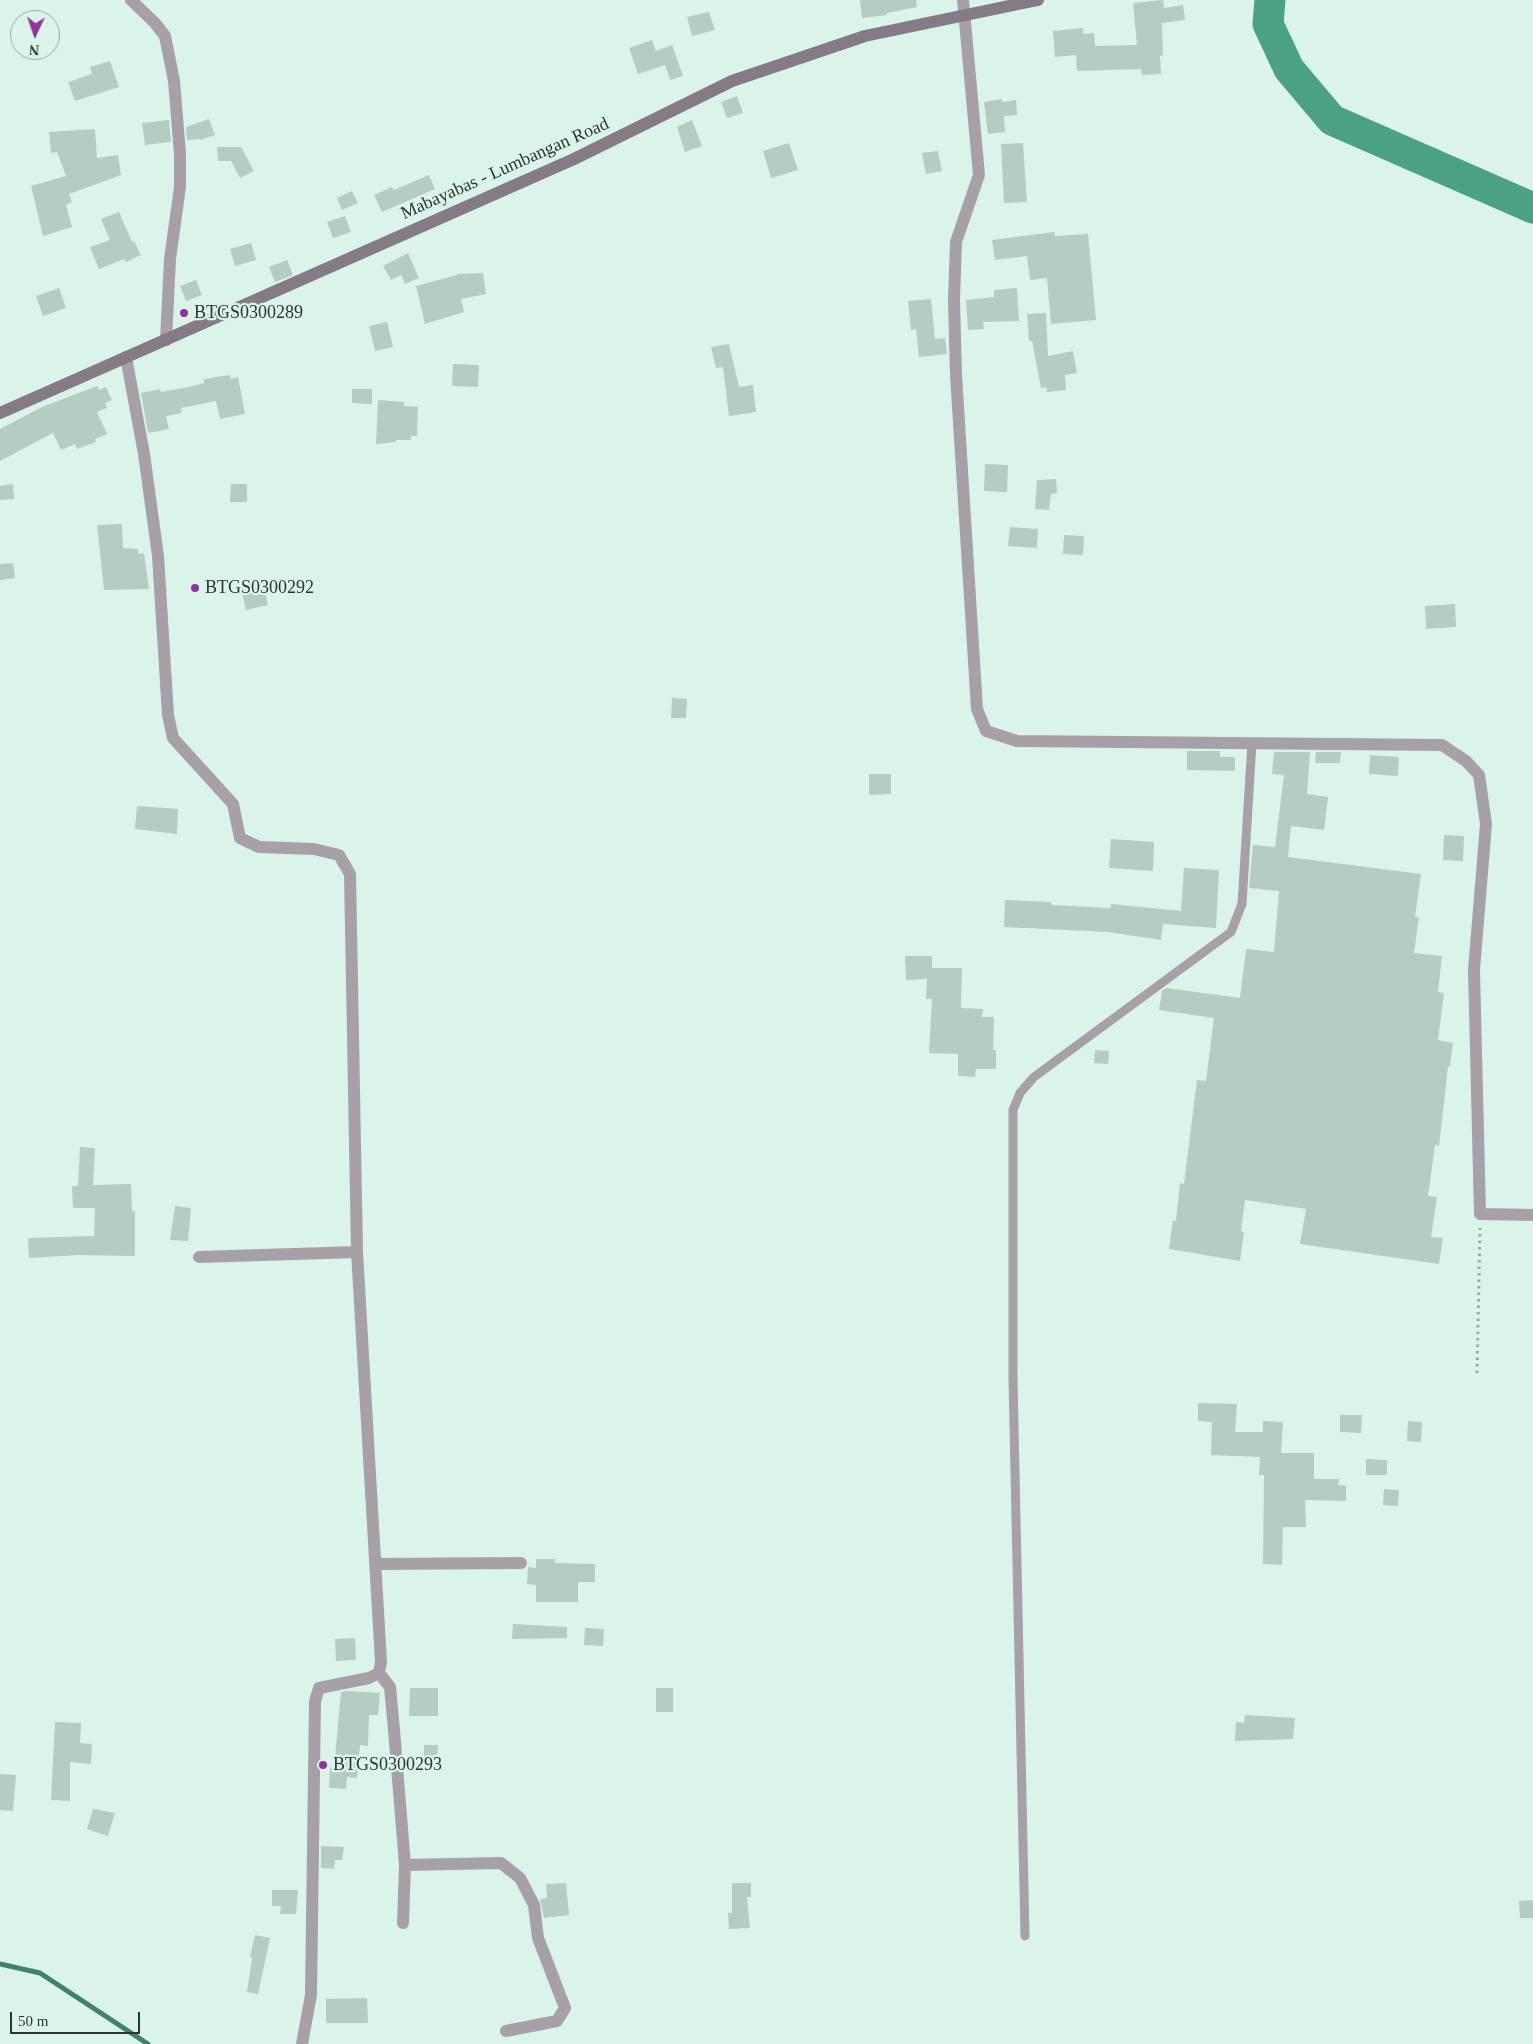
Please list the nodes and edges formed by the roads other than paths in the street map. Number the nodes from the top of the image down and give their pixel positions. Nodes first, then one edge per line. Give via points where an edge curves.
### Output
1 (131, 0) edge
2 (963, 0) edge
3 (1038, 0) edge
4 (966, 16) junction
5 (166, 340) junction
6 (126, 357) junction
7 (0, 413) edge
8 (1252, 743) junction
9 (1533, 1214) edge
10 (357, 1252) junction
11 (199, 1257) dead end
12 (521, 1563) dead end
13 (375, 1564) junction
14 (379, 1673) junction
15 (404, 1865) junction
16 (403, 1923) dead end
17 (1025, 1936) dead end
18 (506, 2031) dead end
19 (302, 2044) edge

1 - 5 street via 165,36 174,81 180,187 170,259
2 - 4 street
3 - 4 main road, Mabayabas - Lumbangan Road
4 - 5 main road, Mabayabas - Lumbangan Road via 865,36 732,81 574,159
4 - 8 street via 980,175 956,242 954,300 977,709 986,731 1017,741
5 - 6 main road, Mabayabas - Lumbangan Road
6 - 7 main road, Mabayabas - Lumbangan Road
6 - 10 street via 158,556 168,715 173,738 233,804 240,838 259,848 314,850 339,855 350,874
8 - 9 street via 1442,745 1466,761 1479,775 1486,824 1474,970 1480,1214
8 - 17 lane via 1242,904 1231,932 1034,1077 1020,1093 1013,1110 1013,1379
10 - 11 street
10 - 13 street
12 - 13 street
13 - 14 street
14 - 15 street via 390,1687
14 - 19 street via 350,1683 319,1688 315,1701 311,1995
15 - 16 street
15 - 18 street via 502,1863 520,1878 534,1905 538,1938 565,2008 557,2021

